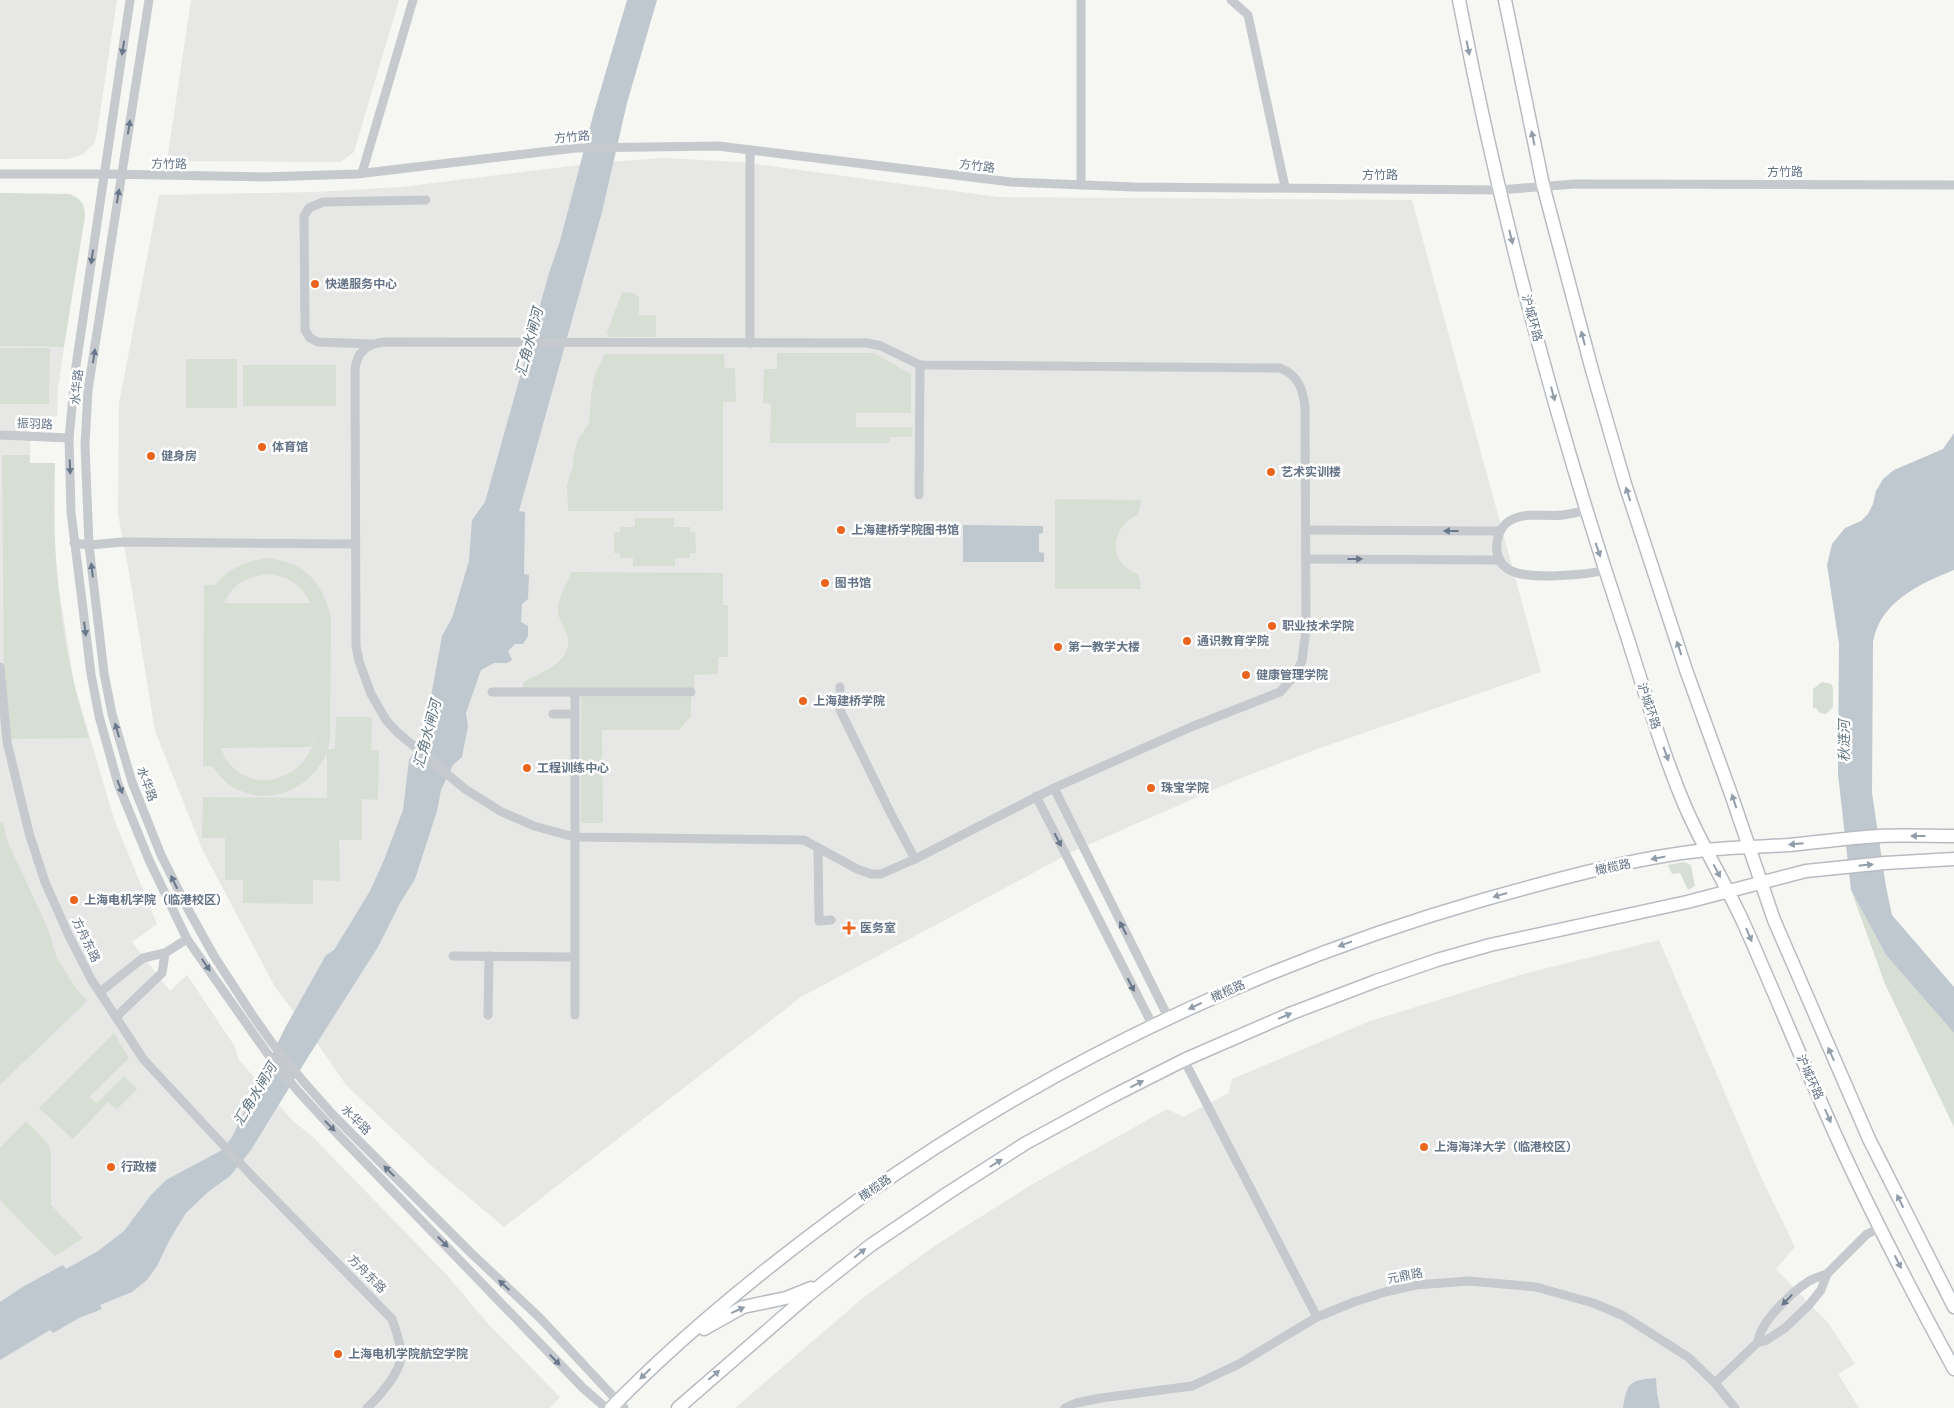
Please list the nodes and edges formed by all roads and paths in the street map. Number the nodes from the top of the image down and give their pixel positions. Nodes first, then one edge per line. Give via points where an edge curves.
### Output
1 (130, 0) edge
2 (149, 0) edge
3 (413, 0) edge
4 (1081, 0) edge
5 (1231, 0) edge
6 (1459, 0) edge
7 (1506, 0) edge
8 (750, 150) junction
9 (0, 174) edge
10 (104, 174) junction
11 (362, 174) junction
12 (121, 175) junction
13 (1081, 185) junction
14 (1543, 185) junction
15 (1954, 186) edge
16 (1285, 187) junction
17 (1499, 190) junction
18 (426, 200) dead end
19 (750, 343) junction
20 (373, 344) junction
21 (920, 365) junction
22 (0, 435) edge
23 (69, 438) junction
24 (919, 495) dead end
25 (1585, 511) junction
26 (1306, 530) junction
27 (1500, 531) junction
28 (74, 543) junction
29 (88, 544) junction
30 (355, 544) junction
31 (1306, 560) junction
32 (1500, 560) junction
33 (1605, 570) junction
34 (0, 667) edge
35 (840, 688) dead end
36 (492, 692) dead end
37 (574, 692) junction
38 (691, 692) dead end
39 (1, 694) edge
40 (552, 714) dead end
41 (574, 714) junction
42 (1054, 788) junction
43 (1036, 796) junction
44 (1954, 836) edge
45 (574, 837) junction
46 (818, 848) junction
47 (1749, 848) junction
48 (1084, 850) junction
49 (1706, 850) junction
50 (1068, 858) junction
51 (916, 859) junction
52 (1954, 859) edge
53 (1762, 883) junction
54 (1728, 891) junction
55 (831, 920) dead end
56 (187, 939) junction
57 (165, 953) junction
58 (453, 956) dead end
59 (489, 956) junction
60 (575, 956) junction
61 (100, 992) junction
62 (488, 1015) dead end
63 (575, 1015) dead end
64 (116, 1017) junction
65 (1169, 1018) junction
66 (1152, 1026) junction
67 (1184, 1060) junction
68 (1880, 1228) junction
69 (1827, 1274) junction
70 (822, 1283) junction
71 (1954, 1307) edge
72 (1317, 1317) junction
73 (1758, 1342) junction
74 (680, 1343) junction
75 (1954, 1369) edge
76 (1715, 1383) junction
77 (618, 1405) edge
78 (368, 1408) edge
79 (606, 1408) edge
80 (678, 1408) edge
81 (1065, 1408) edge
82 (1735, 1408) edge

1 -> 10 street, 水华路
12 -> 2 street, 水华路
3 - 11 street
4 - 13 street
5 - 16 street via 1248,15
6 -> 17 main road, 沪城环路
14 -> 7 main road
8 - 11 street, 方竹路 via 718,146 576,148
8 - 13 street, 方竹路 via 1011,182
8 - 19 street
9 - 10 street, 方竹路
10 - 12 street, 方竹路
10 -> 23 street, 水华路 via 76,366
11 - 12 street, 方竹路 via 264,177
29 -> 12 street, 水华路 via 85,445 88,390
13 - 16 street, 方竹路
14 - 15 street, 方竹路
14 - 17 street, 方竹路
47 -> 14 main road via 1625,484
16 - 17 street, 方竹路
17 -> 25 main road, 沪城环路
18 - 20 street via 323,202 309,208 304,216 305,330 318,342
19 - 20 street
19 - 21 street via 875,344
20 - 30 street via 361,352 356,363
21 - 24 street
21 - 26 street via 1270,367 1287,371 1301,386 1304,395
22 - 23 street, 振羽路
23 -> 28 street, 水华路
25 - 27 street via 1522,516 1513,519
25 -> 33 main road, 沪城环路
27 -> 26 street
26 - 31 street
27 - 32 street via 1496,546
28 - 29 street
28 -> 56 street, 水华路 via 90,674 110,756 149,860
29 - 30 street
77 -> 29 street, 水华路 via 540,1318 333,1115 272,1043 214,956 161,856 132,782 112,714 104,672
30 - 45 street via 356,646 371,694 386,720 409,744 456,782 500,811 534,826
31 -> 32 street
31 - 42 street via 1305,647 1295,675 1280,692 1191,727
32 - 33 street via 1512,572 1527,576 1586,575
33 -> 49 main road, 沪城环路 via 1646,700 1684,805
34 - 39 street, 方舟东路
35 - 51 street via 840,710
36 - 37 street
37 - 38 street
37 - 41 street
39 - 61 street, 方舟东路 via 7,742 29,833 69,936
40 - 41 street
41 - 45 street
42 - 43 street
42 - 48 street
43 -> 50 street
43 - 51 street
44 -> 47 main road, 橄榄路 via 1882,836
45 - 46 street via 804,840
45 - 60 street
46 - 51 street via 871,874 881,874
46 - 55 street via 819,920
47 - 49 main road, 橄榄路
47 - 53 main road
48 - 50 street
65 -> 48 street
49 -> 54 main road, 沪城环路
49 -> 65 main road, 橄榄路 via 1577,875 1421,918 1262,976
50 -> 66 street
53 -> 52 main road via 1806,872
53 - 54 main road
71 -> 53 main road via 1869,1139 1782,938
67 -> 54 main road via 1292,1013 1436,960
54 -> 68 main road, 沪城环路
56 - 57 street
56 -> 79 street, 水华路 via 297,1090 508,1311
57 - 61 street via 143,958
57 - 64 street via 162,973
58 - 59 street
59 - 60 street
59 - 62 street
60 - 63 street
61 - 64 street, 方舟东路
64 - 78 street, 方舟东路 via 144,1060 392,1319 401,1356 381,1395
65 - 66 main road, 橄榄路
66 - 74 main road, 橄榄路 via 1074,1064 994,1110 904,1168 739,1290
70 -> 67 main road via 871,1244 1026,1144
67 - 72 street
68 - 69 street via 1867,1234
68 -> 75 main road, 沪城环路
69 - 73 street via 1822,1290 1809,1305 1785,1328
69 -> 73 street via 1810,1280 1795,1291 1769,1320 1759,1334
74 -> 70 main road via 743,1307 786,1298
80 -> 70 main road
72 - 76 street, 元鼎路 via 1362,1299 1416,1285 1476,1281 1536,1287 1622,1315 1688,1357
72 - 81 street, 元鼎路 via 1239,1364 1192,1386 1101,1398
73 - 76 street
74 -> 77 main road, 橄榄路 via 648,1371
76 - 82 street, 元鼎路

